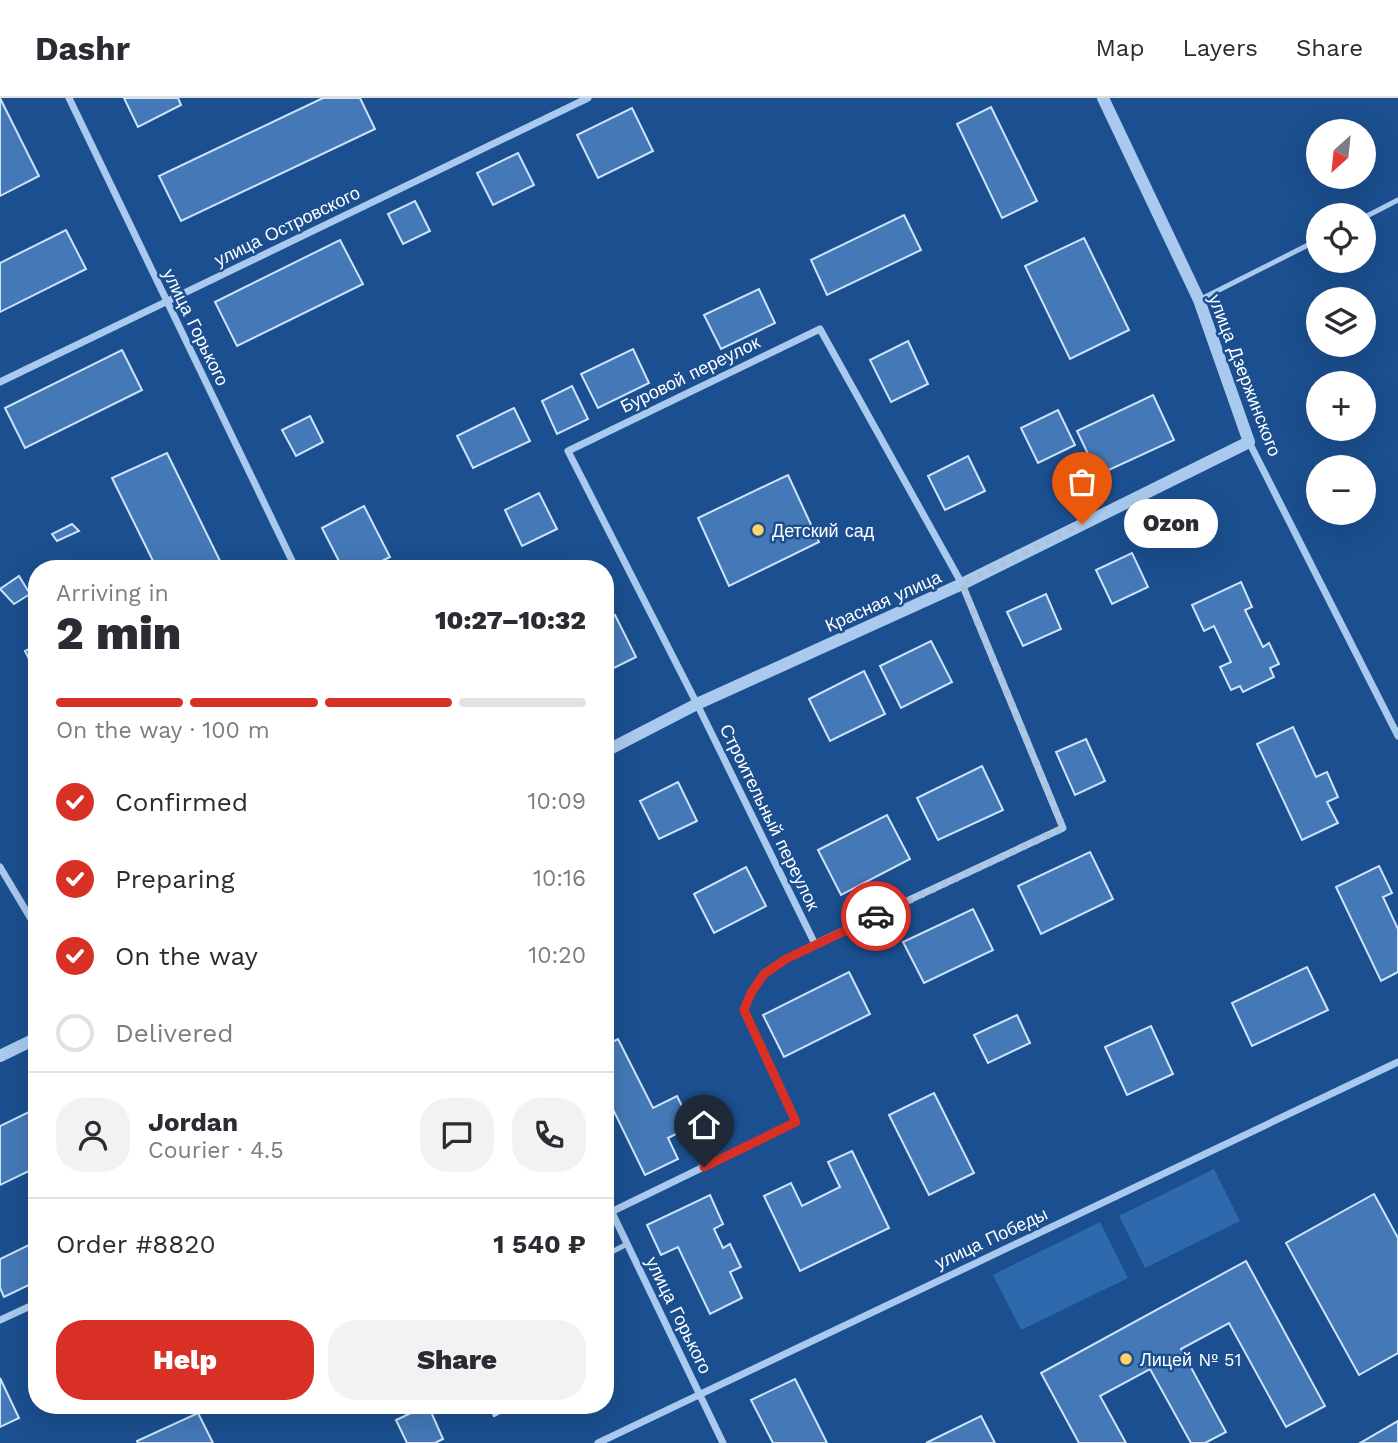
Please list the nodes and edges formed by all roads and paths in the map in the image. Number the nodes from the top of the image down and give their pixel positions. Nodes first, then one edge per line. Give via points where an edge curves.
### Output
1 (69, 98) edge
2 (588, 98) edge
3 (1103, 98) edge
4 (1398, 200) edge
5 (1376, 211) edge
6 (1306, 246) edge
7 (1199, 300) junction
8 (166, 301) junction
9 (0, 382) edge
10 (1249, 442) junction
11 (292, 560) edge
12 (962, 584) junction
13 (697, 704) junction
14 (1398, 736) edge
15 (614, 747) edge
16 (0, 867) edge
17 (28, 914) edge
18 (815, 944) junction
19 (28, 1042) edge
20 (0, 1056) edge
21 (1398, 1062) edge
22 (614, 1211) edge
23 (614, 1218) edge
24 (627, 1244) junction
25 (614, 1251) edge
26 (28, 1307) edge
27 (0, 1320) edge
28 (699, 1393) junction
29 (598, 1443) edge
30 (723, 1443) edge

1 - 8 street, улица Горького
2 - 8 street, улица Островского
3 - 7 street, улица Дзержинского
4 - 5 lane
6 - 7 lane
7 - 10 street, улица Дзержинского
8 - 9 street, улица Островского
8 - 11 street, улица Горького
10 - 12 street, Красная улица
10 - 14 street, улица Дзержинского
12 - 13 street, Красная улица
12 - 13 street, Буровой переулок via 820,329 568,451
12 - 18 street via 1063,828
13 - 15 street, Красная улица
13 - 18 street, Строительный переулок
16 - 17 street
18 - 22 street via 764,974 744,1010 796,1122
19 - 20 street
21 - 28 street, улица Победы
23 - 24 street, улица Горького
24 - 25 lane
24 - 28 street, улица Горького
26 - 27 street
28 - 29 street, улица Победы
28 - 30 street, улица Горького

